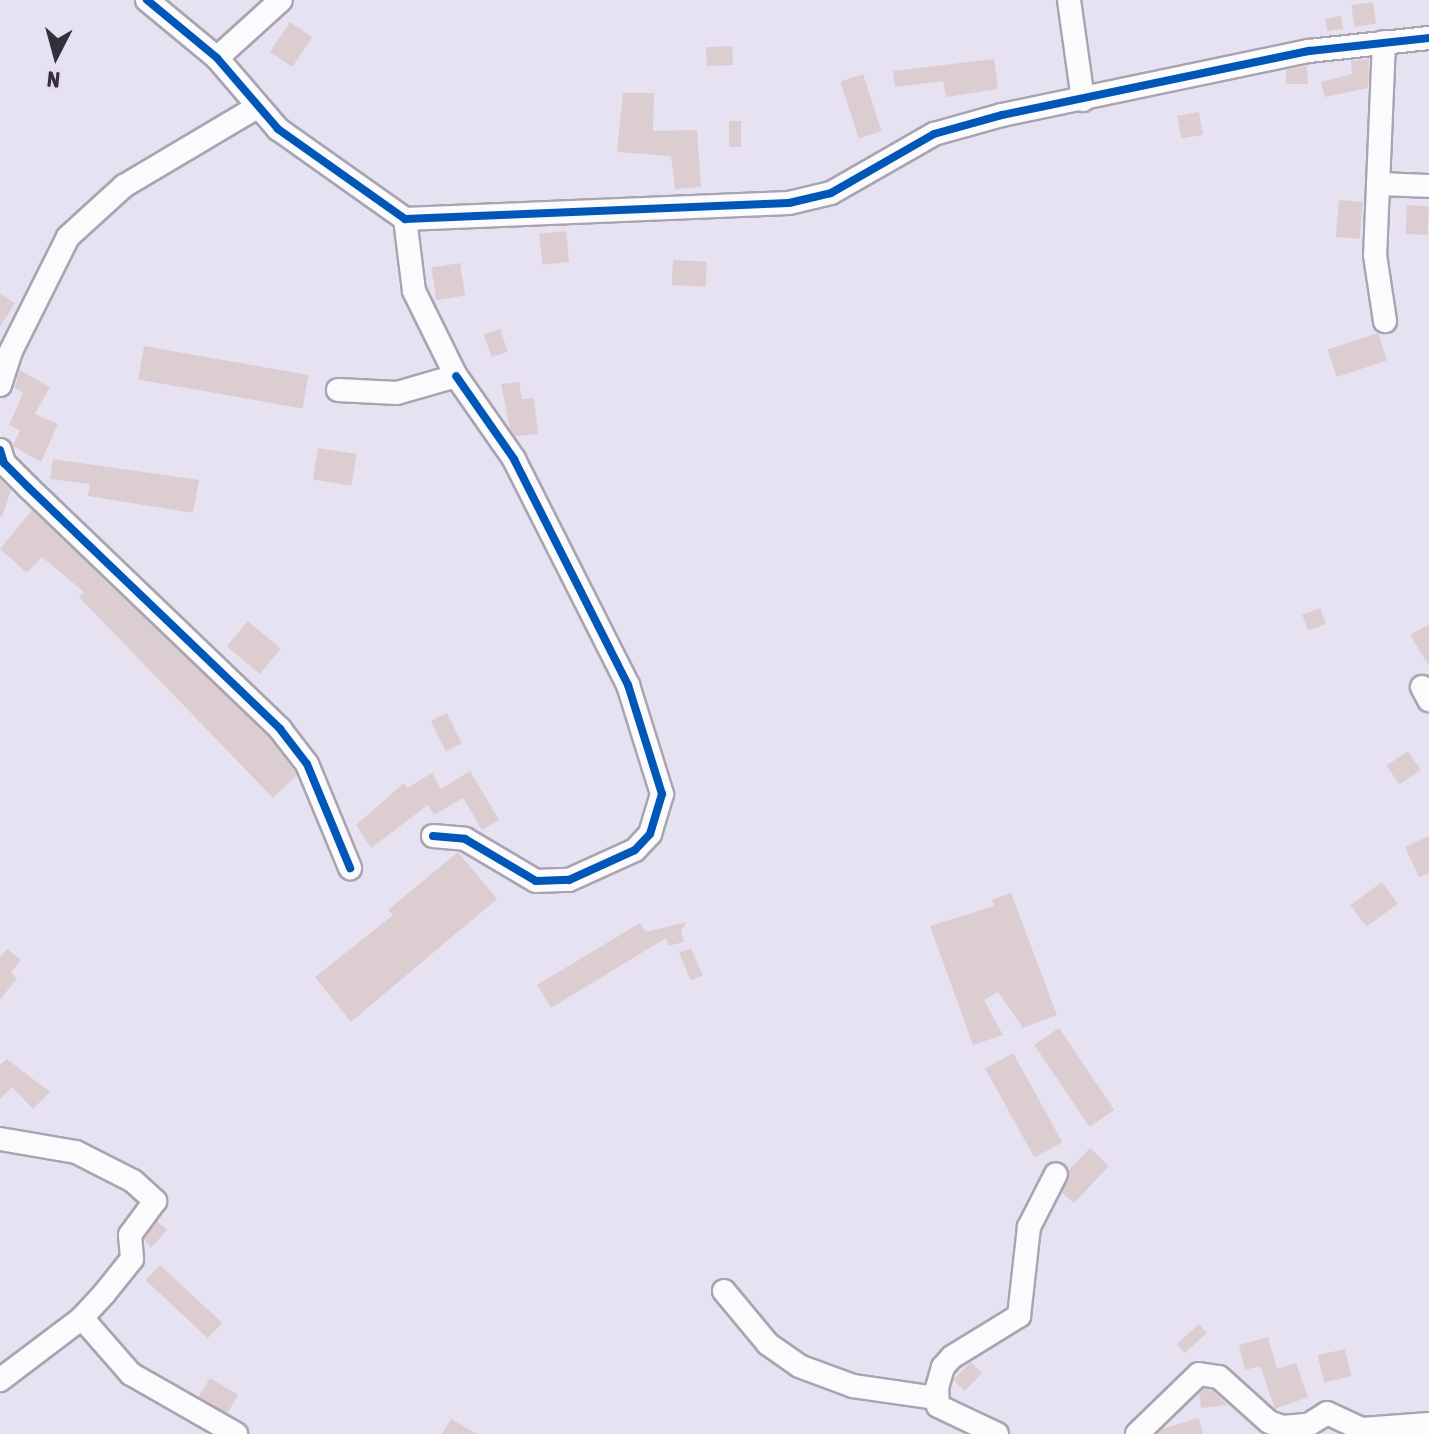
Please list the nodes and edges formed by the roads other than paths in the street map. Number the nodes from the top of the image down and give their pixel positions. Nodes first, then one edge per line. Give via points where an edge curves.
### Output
1 (147, 0) edge
2 (281, 0) edge
3 (1069, 0) edge
4 (1429, 38) edge
5 (1384, 42) junction
6 (217, 58) junction
7 (238, 84) junction
8 (1083, 100) junction
9 (257, 107) junction
10 (224, 122) junction
11 (1378, 184) junction
12 (1429, 186) edge
13 (405, 219) junction
14 (1385, 321) dead end
15 (6, 350) edge
16 (456, 376) junction
17 (0, 385) edge
18 (338, 390) dead end
19 (0, 450) edge
20 (433, 836) dead end
21 (350, 868) dead end
22 (0, 1139) edge
23 (1056, 1174) dead end
24 (724, 1291) dead end
25 (82, 1318) junction
26 (0, 1380) edge
27 (935, 1398) junction
28 (1429, 1424) edge
29 (236, 1434) edge
30 (997, 1434) edge
31 (1137, 1434) edge

1 - 6 street
2 - 6 street
3 - 8 street
4 - 5 street
5 - 8 street via 1238,64
5 - 11 street
6 - 7 street
7 - 9 street
7 - 10 street
8 - 13 street via 934,134 831,193 789,203
9 - 10 street
9 - 13 street via 340,177
10 - 15 street via 124,186 68,237
11 - 12 street
11 - 14 street via 1375,255
13 - 16 street via 414,291
15 - 17 street
16 - 18 street via 397,393
16 - 20 street via 514,459 593,626 628,685 662,794 650,834 635,850 569,880 536,881 465,839
19 - 21 street via 4,463 29,488 280,729 307,764
22 - 25 street via 76,1152 133,1181 155,1201 130,1235 132,1259
23 - 27 street via 1029,1227 1019,1316 952,1357 943,1367
24 - 27 street via 768,1344 799,1366 853,1386
25 - 26 street
25 - 29 street via 131,1374
27 - 30 street via 951,1414
28 - 31 street via 1362,1429 1327,1413 1308,1425 1283,1427 1269,1422 1219,1377 1199,1374

